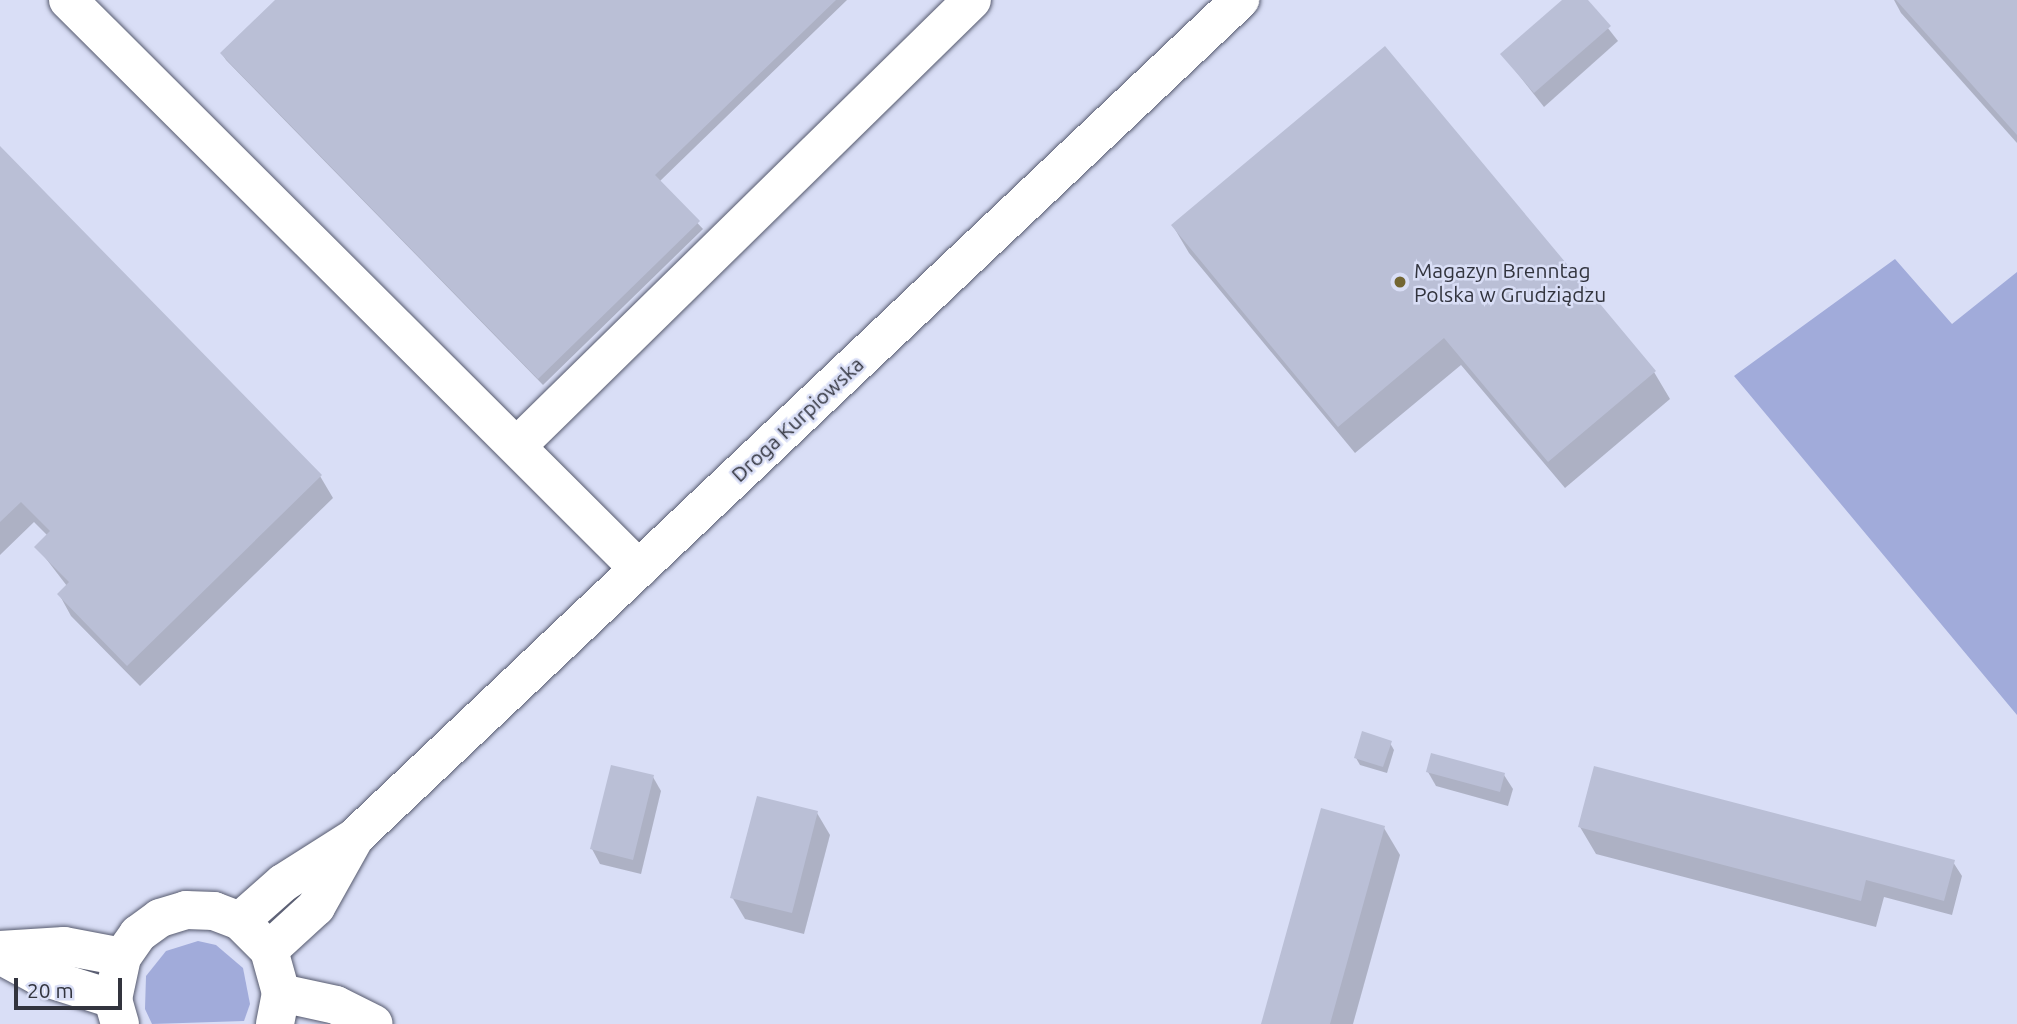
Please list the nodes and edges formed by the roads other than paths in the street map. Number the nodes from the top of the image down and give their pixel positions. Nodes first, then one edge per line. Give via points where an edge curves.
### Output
1 (68, 0) edge
2 (972, 0) edge
3 (1240, 0) edge
4 (517, 446) junction
5 (639, 569) junction
6 (354, 838) junction
7 (240, 921) junction
8 (0, 950) edge
9 (269, 950) junction
10 (0, 955) edge
11 (122, 957) junction
12 (278, 1008) edge
13 (117, 1011) edge
14 (374, 1024) edge

1 - 4 street
2 - 4 street
3 - 5 street, Droga Kurpiowska
4 - 5 street
5 - 6 street, Droga Kurpiowska
6 - 7 street, Droga Kurpiowska via 283,883
6 - 9 street, Droga Kurpiowska via 316,907
7 - 9 street
7 - 11 street via 200,911 160,918 138,934
8 - 11 street via 64,946
9 - 12 street
10 - 13 street
11 - 13 street
12 - 14 street via 336,1005

